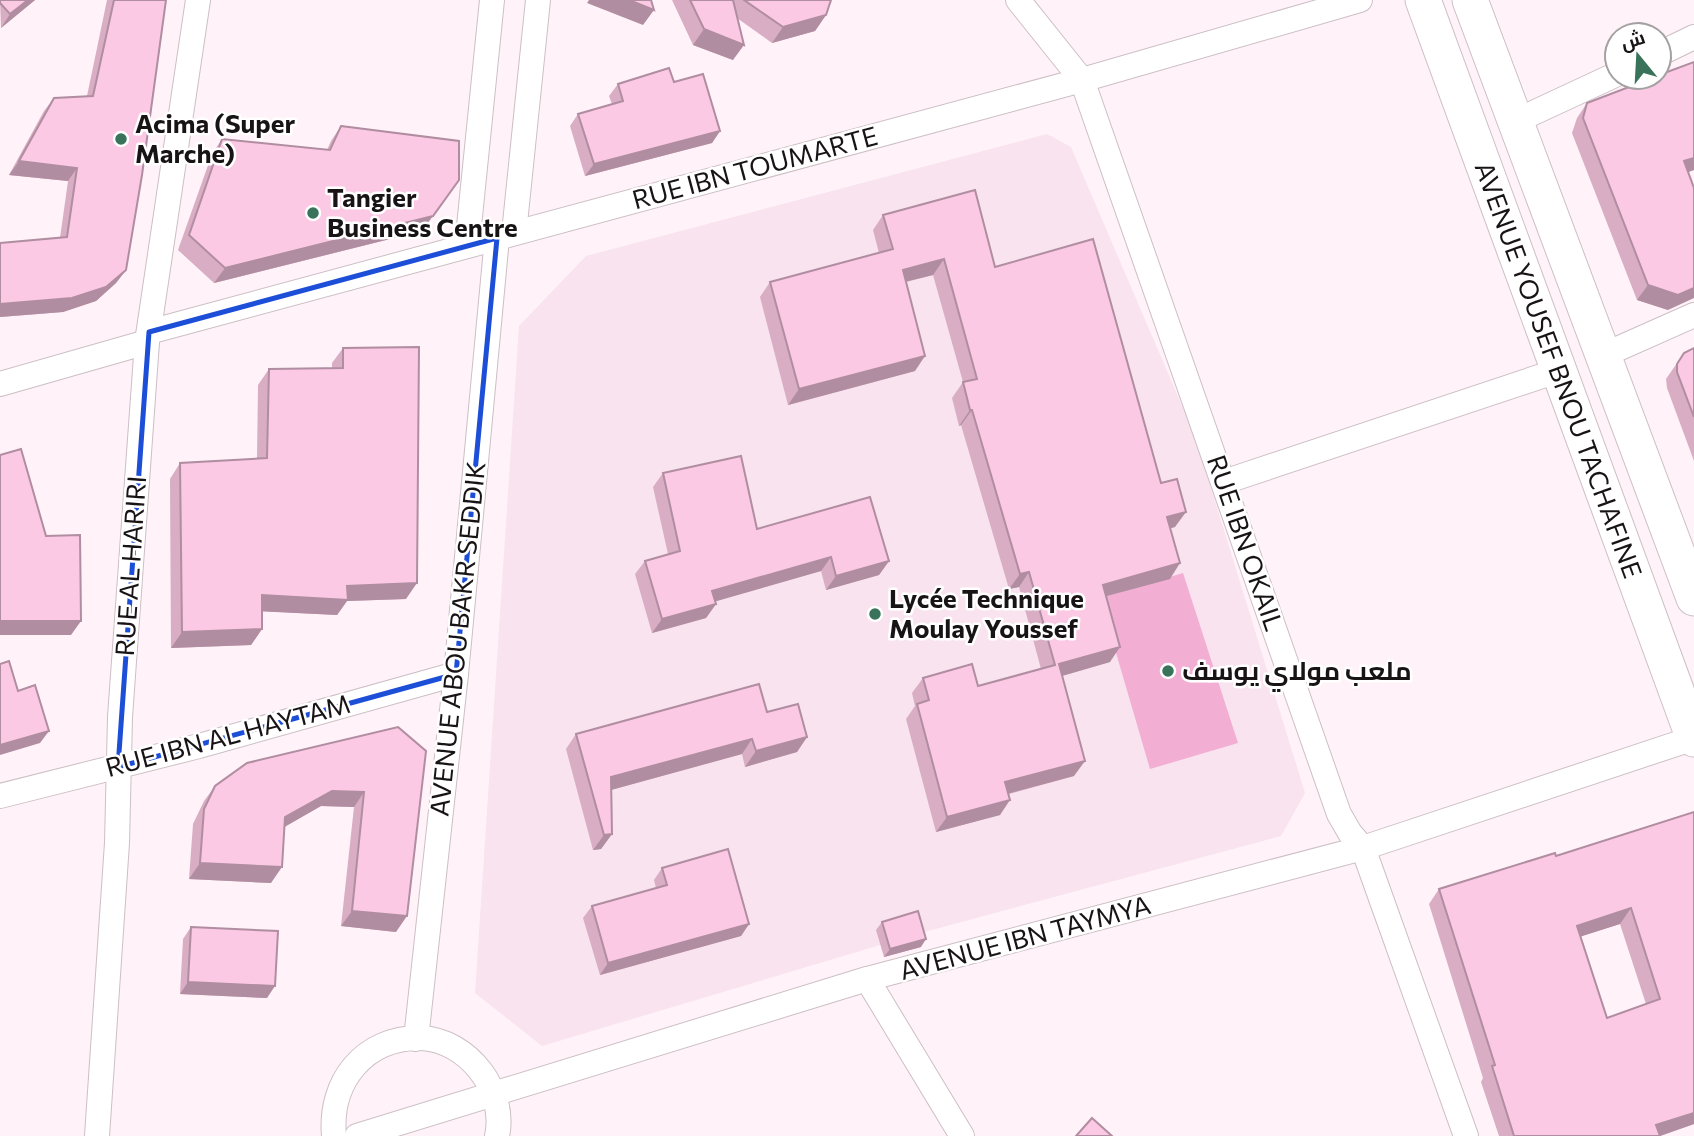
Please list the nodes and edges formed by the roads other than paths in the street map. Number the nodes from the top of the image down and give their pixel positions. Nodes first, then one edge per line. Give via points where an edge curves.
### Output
1 (198, 0) edge
2 (492, 0) edge
3 (538, 0) edge
4 (1018, 0) edge
5 (1360, 0) edge
6 (1423, 0) edge
7 (1470, 0) edge
8 (1694, 37) edge
9 (1673, 47) edge
10 (1082, 79) junction
11 (1603, 81) edge
12 (1516, 121) junction
13 (505, 235) junction
14 (467, 246) junction
15 (1694, 315) edge
16 (148, 337) junction
17 (1604, 355) junction
18 (1560, 370) junction
19 (0, 384) edge
20 (1224, 482) junction
21 (1694, 598) edge
22 (456, 674) junction
23 (1694, 739) edge
24 (118, 767) junction
25 (0, 796) edge
26 (1363, 848) junction
27 (867, 979) junction
28 (416, 1039) junction
29 (495, 1096) junction
30 (97, 1136) edge
31 (334, 1136) edge
32 (357, 1136) edge
33 (497, 1136) edge
34 (962, 1136) edge
35 (1466, 1136) edge

1 - 16 street, RUE AL HARIRI
2 - 14 street
3 - 13 street, AVENUE ABOU BAKR SEDDIK
4 - 10 street, RUE IBN OKAIL
5 - 10 street, RUE IBN TOUMARTE
6 - 18 main road, AVENUE YOUSEF BNOU TACHAFINE
7 - 12 main road, AVENUE YOUSEF BNOU TACHAFINE
8 - 9 street
10 - 13 street, RUE IBN TOUMARTE
10 - 20 street, RUE IBN OKAIL
11 - 12 street
12 - 17 main road, AVENUE YOUSEF BNOU TACHAFINE
13 - 14 street, RUE IBN TOUMARTE
13 - 22 street, AVENUE ABOU BAKR SEDDIK
14 - 16 street, RUE IBN TOUMARTE
15 - 17 street
16 - 19 street, RUE IBN TOUMARTE
16 - 24 street, RUE AL HARIRI
17 - 21 main road, AVENUE YOUSEF BNOU TACHAFINE
18 - 20 street
18 - 23 main road, AVENUE YOUSEF BNOU TACHAFINE
20 - 26 street, RUE IBN OKAIL via 1339,814
22 - 24 street, RUE IBN AL HAYTAM
22 - 28 street, AVENUE ABOU BAKR SEDDIK
23 - 26 street, AVENUE IBN TAYMYA
24 - 25 street, RUE IBN AL HAYTAM
24 - 30 street, RUE AL HARIRI
26 - 27 street, AVENUE IBN TAYMYA
26 - 35 street, RUE IBN OKAIL
27 - 29 street, AVENUE IBN TAYMYA
27 - 34 street
28 - 29 street via 445,1044 467,1056 484,1074
28 - 31 street via 371,1051 351,1068 338,1091 332,1116
29 - 32 street, AVENUE IBN TAYMYA
29 - 33 street

